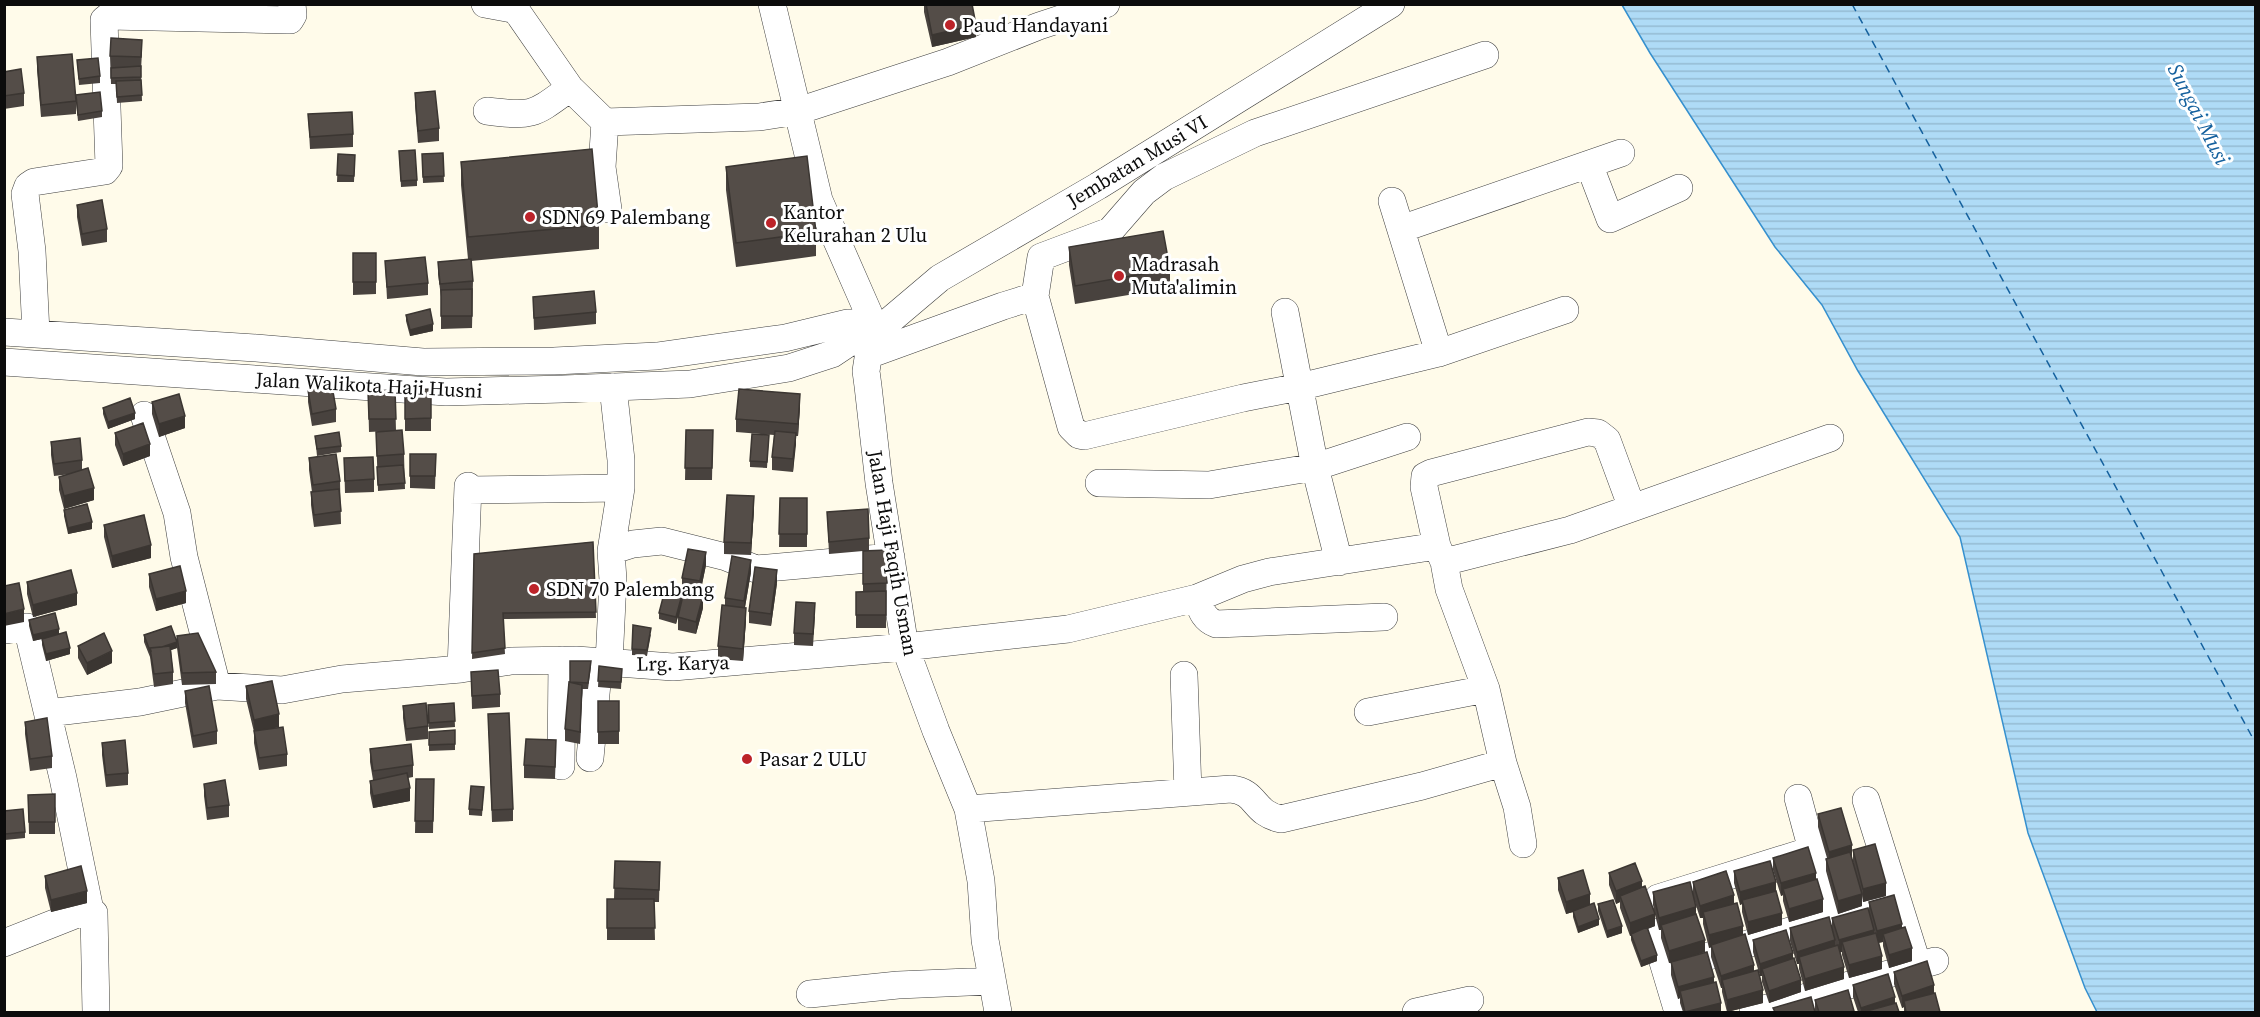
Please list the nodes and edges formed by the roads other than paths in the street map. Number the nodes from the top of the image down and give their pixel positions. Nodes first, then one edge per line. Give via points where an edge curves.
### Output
1 (292, 4) edge
2 (485, 4) edge
3 (772, 4) edge
4 (1106, 4) edge
5 (1391, 4) edge
6 (1038, 15) edge
7 (1485, 56) dead end
8 (570, 88) junction
9 (487, 111) dead end
10 (798, 111) junction
11 (605, 122) junction
12 (1621, 153) dead end
13 (1589, 164) junction
14 (1679, 188) dead end
15 (1392, 201) dead end
16 (608, 209) dead end
17 (1401, 229) junction
18 (1035, 296) junction
19 (1565, 310) dead end
20 (1285, 312) dead end
21 (872, 329) junction
22 (4, 332) edge
23 (36, 333) junction
24 (1439, 353) junction
25 (4, 362) edge
26 (613, 387) junction
27 (1299, 387) junction
28 (144, 415) dead end
29 (1407, 437) dead end
30 (1830, 438) dead end
31 (1316, 467) junction
32 (1099, 483) dead end
33 (621, 488) junction
34 (1632, 508) junction
35 (611, 551) junction
36 (1440, 554) junction
37 (891, 557) junction
38 (1339, 562) junction
39 (1197, 598) junction
40 (1384, 617) dead end
41 (4, 630) edge
42 (905, 647) junction
43 (562, 660) junction
44 (604, 662) junction
45 (461, 669) junction
46 (1184, 675) dead end
47 (217, 686) junction
48 (1486, 689) junction
49 (1368, 712) dead end
50 (48, 713) junction
51 (590, 758) dead end
52 (1503, 763) junction
53 (561, 766) dead end
54 (1188, 792) junction
55 (1798, 798) dead end
56 (1866, 800) dead end
57 (968, 809) junction
58 (1523, 844) dead end
59 (1812, 850) junction
60 (1658, 897) edge
61 (1896, 898) junction
62 (90, 910) junction
63 (1830, 917) junction
64 (1654, 932) dead end
65 (4, 943) edge
66 (1667, 969) junction
67 (992, 981) junction
68 (810, 994) dead end
69 (1470, 1000) dead end
70 (96, 1012) edge
71 (998, 1012) edge
72 (1416, 1012) edge
73 (1678, 1012) edge
74 (1753, 1012) edge

1 - 23 street via 290,20 109,16 104,20 109,166 105,171 34,182 25,194
2 - 8 street via 518,13
3 - 10 street, Jalan Haji Faqih Usman
4 - 6 street
5 - 21 street, Jembatan Musi VI via 1098,186 939,278
6 - 10 street via 948,62
7 - 18 street via 1255,133 1164,177 1144,192 1110,231 1041,257
8 - 9 street via 530,114
8 - 11 street
10 - 11 street via 759,117
10 - 21 street, Jalan Haji Faqih Usman via 819,200
11 - 16 street via 602,167
12 - 13 street
13 - 14 street via 1610,219
13 - 17 street
15 - 17 street
17 - 24 street
18 - 21 street via 1003,306
18 - 27 street via 1071,427 1078,435
19 - 24 street
20 - 27 street
21 - 23 street, Jalan Walikota Haji Husni via 847,323 785,338 657,356 543,362 423,362
21 - 26 street, Jalan Walikota Haji Husni via 832,354 789,368 690,384
21 - 37 street, Jalan Haji Faqih Usman via 866,371
22 - 23 street, Jalan Walikota Haji Husni
24 - 27 street
25 - 26 street, Jalan Walikota Haji Husni via 446,392
26 - 33 street
27 - 31 street
28 - 47 street via 177,513 184,557
29 - 31 street
30 - 34 street, Lrg. Karya
31 - 32 street via 1209,484
31 - 38 street
33 - 35 street
33 - 45 street via 468,488
34 - 36 street, Lrg. Karya via 1570,530
34 - 36 street via 1607,440 1598,433 1579,434 1425,477
35 - 37 street via 662,541 756,569
35 - 44 street
36 - 38 street, Lrg. Karya
36 - 48 street
37 - 42 street, Jalan Haji Faqih Usman
38 - 39 street, Lrg. Karya via 1269,572
39 - 40 street via 1207,620 1216,624
39 - 42 street, Lrg. Karya via 1068,628
41 - 50 street via 27,627
42 - 44 street, Lrg. Karya via 673,667
42 - 57 street, Jalan Haji Faqih Usman
43 - 44 street, Lrg. Karya
43 - 45 street, Lrg. Karya via 511,661
43 - 53 street
44 - 51 street
45 - 47 street, Lrg. Karya via 282,690
46 - 54 street
47 - 50 street, Lrg. Karya via 140,702
48 - 49 street
48 - 52 street
50 - 62 street
52 - 54 street via 1281,819 1264,814 1240,790
52 - 58 street via 1517,807
54 - 57 street
55 - 59 street
56 - 61 street
57 - 67 street, Jalan Haji Faqih Usman
59 - 60 street
59 - 63 street
61 - 63 street
61 - 74 street via 1926,963
62 - 65 street
62 - 70 street via 95,917
63 - 66 street
64 - 66 street
66 - 73 street
67 - 68 street
67 - 71 street, Jalan Haji Faqih Usman
69 - 72 street

